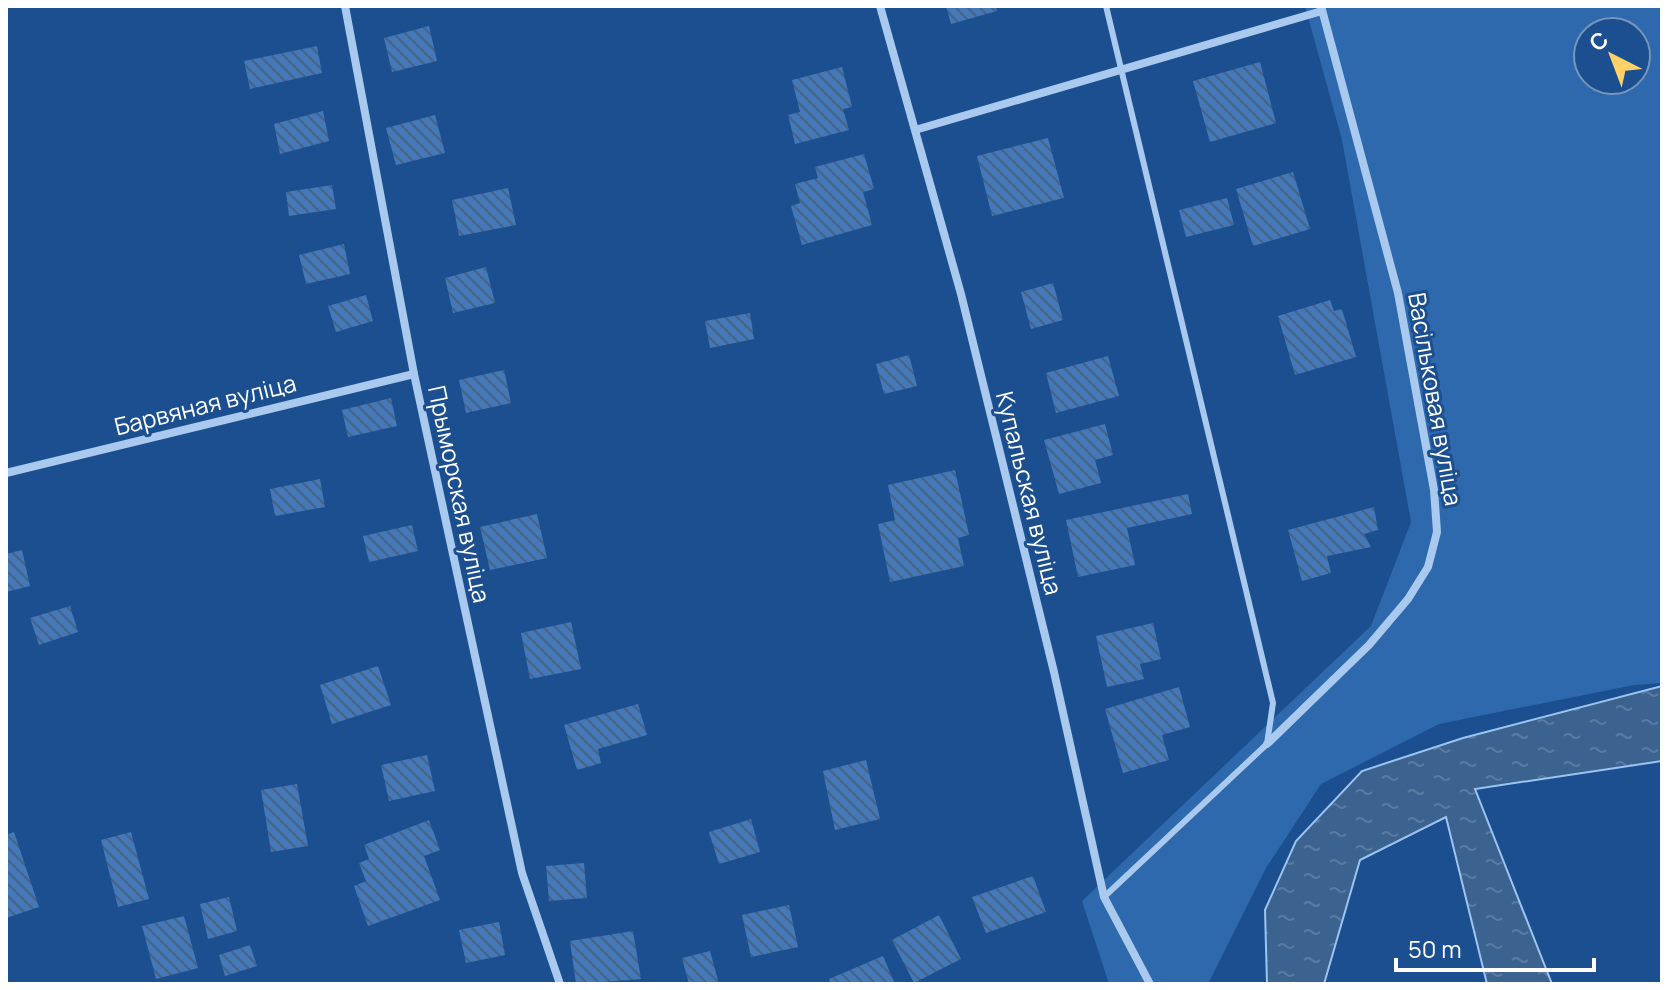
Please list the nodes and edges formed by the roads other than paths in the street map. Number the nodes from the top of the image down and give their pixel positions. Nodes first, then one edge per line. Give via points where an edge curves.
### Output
1 (345, 6) edge
2 (880, 6) edge
3 (1106, 6) edge
4 (1321, 8) edge
5 (1123, 67) junction
6 (915, 130) junction
7 (414, 374) junction
8 (6, 473) edge
9 (1267, 744) junction
10 (1104, 897) junction
11 (560, 984) edge
12 (1150, 984) edge

1 - 7 street, Прыморская вуліца
2 - 6 street, Купальская вуліца
3 - 5 lane
4 - 5 street
4 - 9 street, Васільковая вуліца via 1398,293 1437,532 1428,567 1408,599 1369,645
5 - 6 street
5 - 9 lane via 1273,703
6 - 10 street, Купальская вуліца via 961,294
7 - 8 street, Барвяная вуліца
7 - 11 street, Прыморская вуліца via 522,873
9 - 10 lane
10 - 12 street, Купальская вуліца

